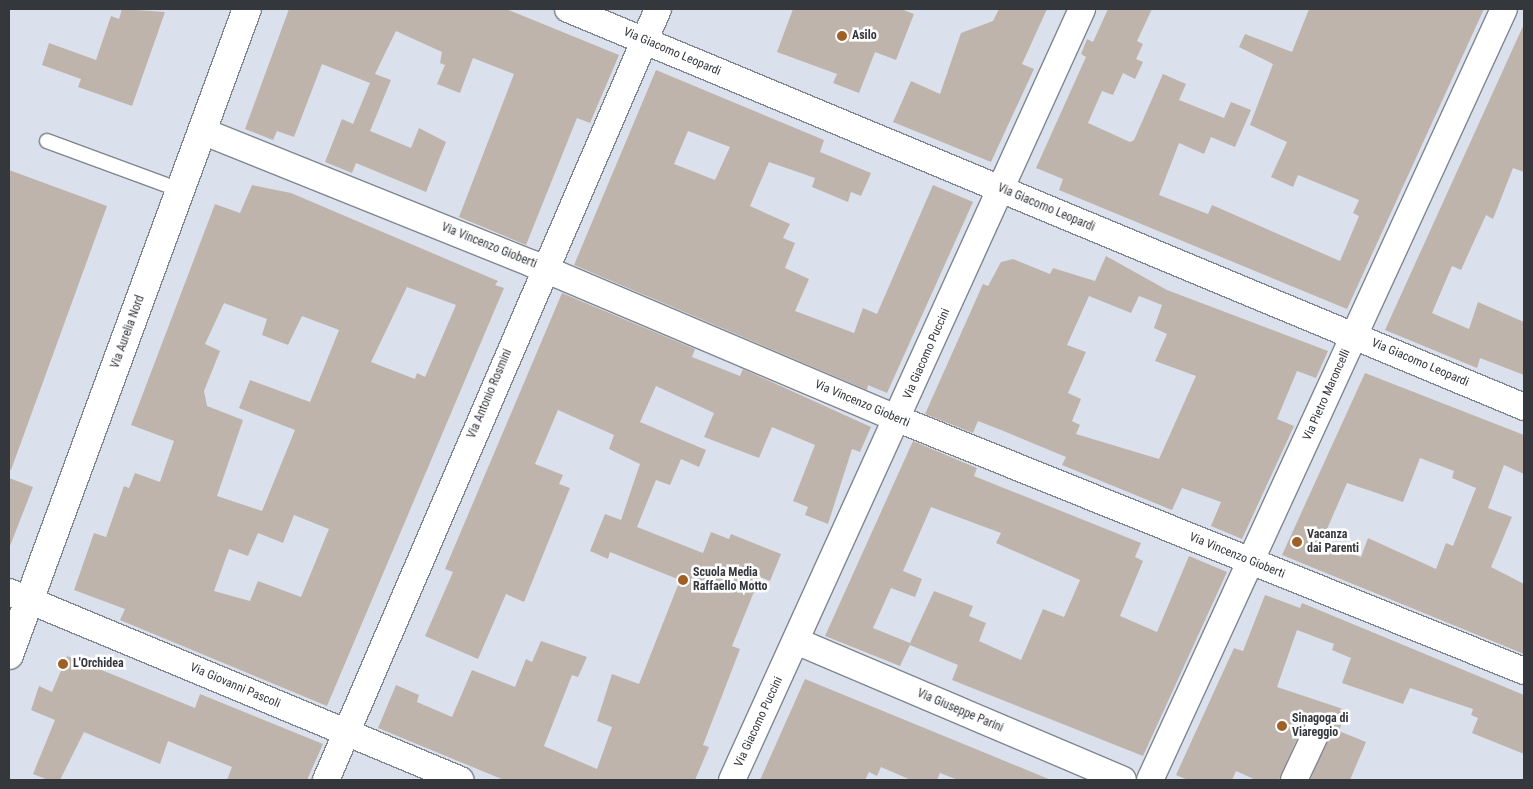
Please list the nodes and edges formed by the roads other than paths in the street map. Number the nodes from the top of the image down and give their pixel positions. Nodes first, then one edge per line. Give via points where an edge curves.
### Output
1 (247, 9) edge
2 (568, 9) edge
3 (658, 9) edge
4 (1082, 9) edge
5 (1504, 9) edge
6 (645, 41) junction
7 (202, 131) junction
8 (47, 141) dead end
9 (180, 190) junction
10 (1002, 190) junction
11 (544, 268) junction
12 (1354, 336) junction
13 (1524, 407) edge
14 (898, 420) junction
15 (1252, 562) junction
16 (19, 596) edge
17 (796, 641) junction
18 (9, 655) edge
19 (1524, 672) edge
20 (1318, 729) dead end
21 (346, 732) junction
22 (326, 780) edge
23 (460, 780) edge
24 (732, 780) edge
25 (1123, 780) edge
26 (1150, 780) edge
27 (1294, 780) edge

1 - 7 street, Via Aurelia Nord
2 - 6 street, Via Giacomo Leopardi
3 - 6 street, Via Antonio Rosmini
4 - 10 street, Via Giacomo Puccini
5 - 12 street, Via Pietro Maroncelli
6 - 10 street, Via Giacomo Leopardi
6 - 11 street, Via Antonio Rosmini
7 - 9 street, Via Aurelia Nord
7 - 11 street, Via Vincenzo Gioberti
8 - 9 lane
9 - 16 street, Via Aurelia Nord
10 - 12 street, Via Giacomo Leopardi
10 - 14 street, Via Giacomo Puccini
11 - 14 street, Via Vincenzo Gioberti
11 - 21 street, Via Antonio Rosmini
12 - 13 street, Via Giacomo Leopardi
12 - 15 street, Via Pietro Maroncelli
14 - 15 street, Via Vincenzo Gioberti
14 - 17 street, Via Giacomo Puccini
15 - 19 street, Via Vincenzo Gioberti
15 - 26 street, Via Pietro Maroncelli
16 - 18 street, Via Aurelia Nord
16 - 21 street, Via Giovanni Pascoli
17 - 24 street, Via Giacomo Puccini
17 - 25 street, Via Giuseppe Parini
20 - 27 street
21 - 22 street, Via Antonio Rosmini
21 - 23 street, Via Giovanni Pascoli

